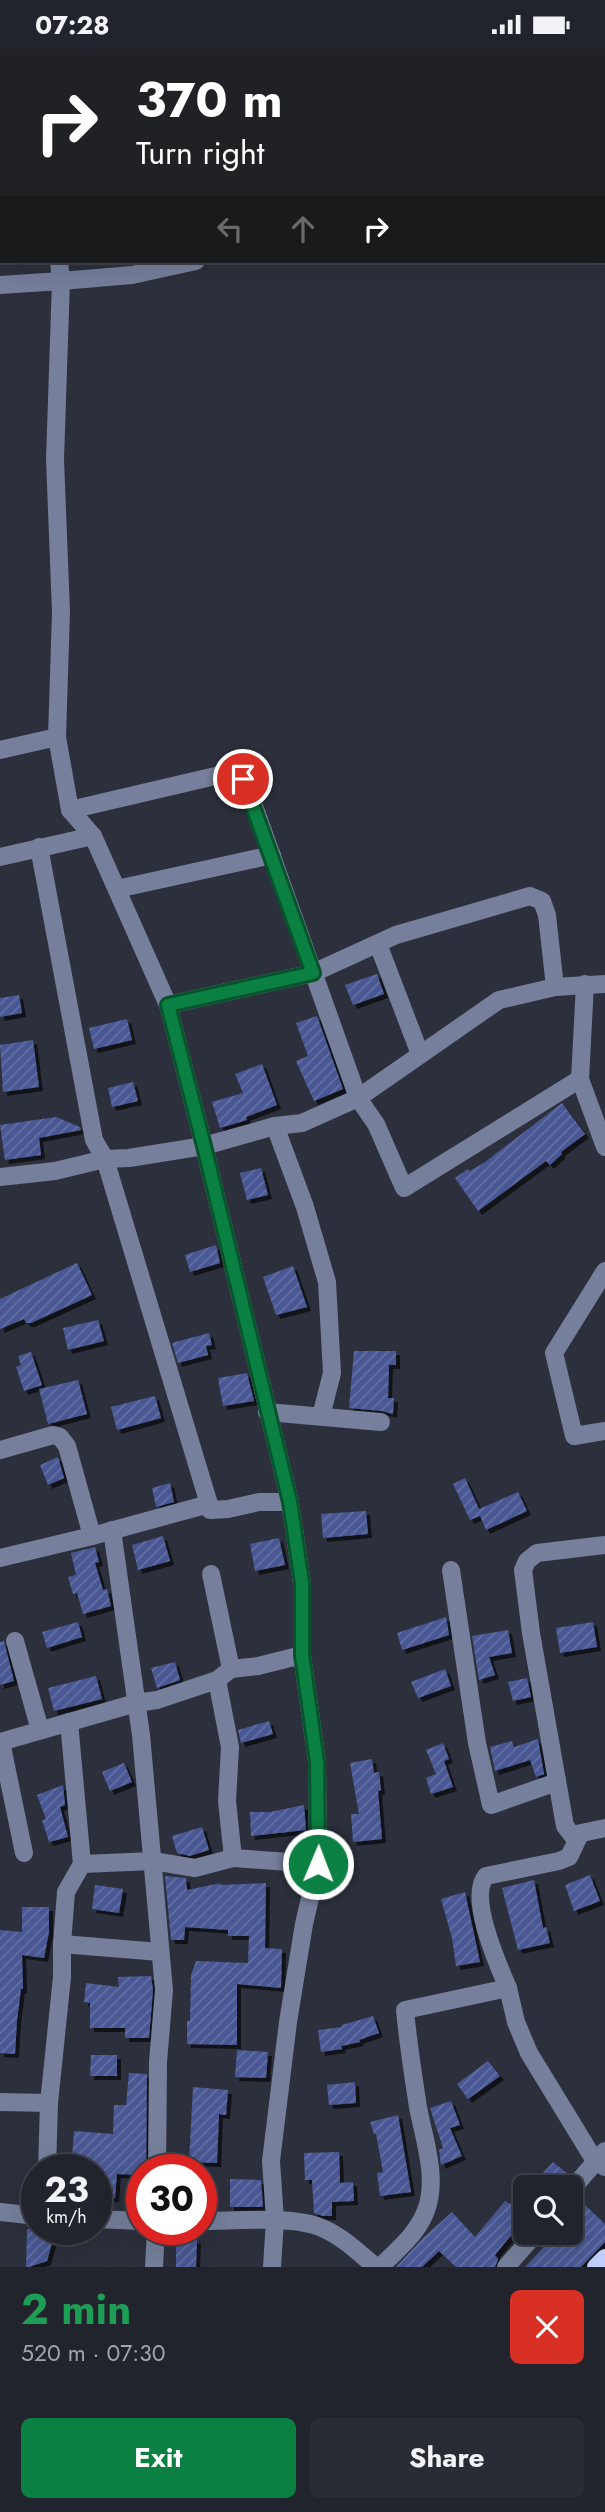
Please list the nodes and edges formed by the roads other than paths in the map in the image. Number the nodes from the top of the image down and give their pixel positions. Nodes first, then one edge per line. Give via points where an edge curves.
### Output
1 (59, 263) edge
2 (188, 263) edge
3 (61, 281) junction
4 (0, 285) edge
5 (57, 737) junction
6 (0, 750) edge
7 (70, 810) junction
8 (93, 836) junction
9 (39, 847) junction
10 (272, 855) junction
11 (0, 857) edge
12 (117, 890) junction
13 (378, 944) junction
14 (313, 973) junction
15 (585, 984) junction
16 (605, 984) edge
17 (555, 987) junction
18 (168, 1005) junction
19 (420, 1054) junction
20 (580, 1079) junction
21 (358, 1098) junction
22 (275, 1126) junction
23 (204, 1146) junction
24 (605, 1147) edge
25 (105, 1159) junction
26 (0, 1177) edge
27 (605, 1272) edge
28 (267, 1412) junction
29 (321, 1416) junction
30 (381, 1422) dead end
31 (605, 1431) edge
32 (0, 1450) edge
33 (290, 1502) junction
34 (209, 1504) junction
35 (112, 1530) junction
36 (92, 1536) junction
37 (605, 1545) edge
38 (0, 1557) edge
39 (451, 1570) dead end
40 (211, 1574) dead end
41 (15, 1641) dead end
42 (302, 1655) junction
43 (224, 1674) junction
44 (136, 1703) junction
45 (69, 1721) junction
46 (40, 1730) junction
47 (1, 1742) edge
48 (557, 1783) junction
49 (605, 1828) edge
50 (580, 1834) junction
51 (23, 1853) dead end
52 (233, 1858) junction
53 (153, 1861) junction
54 (82, 1864) junction
55 (318, 1864) junction
56 (62, 1944) junction
57 (160, 1952) junction
58 (508, 1988) junction
59 (0, 2102) edge
60 (49, 2103) junction
61 (47, 2154) edge
62 (157, 2154) edge
63 (602, 2160) edge
64 (583, 2178) edge
65 (0, 2212) edge
66 (21, 2214) edge
67 (275, 2220) junction
68 (217, 2221) edge
69 (155, 2245) edge
70 (525, 2245) edge
71 (605, 2257) edge
72 (154, 2267) edge
73 (272, 2267) edge
74 (378, 2267) edge
75 (506, 2267) edge
76 (596, 2267) edge

1 - 3 street
2 - 3 street via 132,275
3 - 4 street
3 - 5 street via 55,459 61,612
5 - 6 street
5 - 7 street
7 - 8 street
7 - 10 street via 224,774 237,775 248,789
8 - 9 street
8 - 12 street
9 - 11 street
9 - 25 street via 94,1140
10 - 12 street
10 - 14 street
12 - 18 street
13 - 14 street
13 - 17 street via 530,896 542,901 547,915
13 - 19 street
14 - 18 street
14 - 21 street
15 - 16 street
15 - 17 street
15 - 20 street
17 - 19 street via 499,1000
18 - 23 street
19 - 21 street
20 - 21 street via 404,1188 376,1123
20 - 24 street
21 - 22 street via 302,1123
22 - 23 street
22 - 29 street via 327,1282 332,1373
23 - 25 street
23 - 28 street
25 - 26 street
25 - 34 street
27 - 31 street via 554,1353 574,1436
28 - 29 street
28 - 33 street
29 - 30 street
32 - 36 street via 60,1437 67,1447
33 - 34 street via 210,1510
33 - 42 street via 302,1583
34 - 35 street
35 - 36 street
35 - 44 street
36 - 38 street
37 - 48 street via 537,1553 523,1570
39 - 48 street via 491,1805
40 - 43 street
41 - 46 street
42 - 43 street
42 - 55 street via 317,1762
43 - 44 street via 157,1700
43 - 52 street
44 - 45 street
44 - 53 street
45 - 46 street
45 - 54 street
46 - 47 street
47 - 51 street
48 - 50 street via 565,1826 572,1835
49 - 50 street
50 - 58 street via 569,1857 485,1876 480,1882 486,1932
52 - 53 street via 195,1868
52 - 55 street
53 - 54 street
53 - 57 street
54 - 56 street via 66,1892
55 - 67 street via 288,2022 271,2161
56 - 57 street
56 - 60 street
57 - 62 street via 164,1990
58 - 63 street via 529,2053
58 - 74 street via 404,2010 429,2163 429,2192 425,2213 412,2234
59 - 60 street
60 - 61 street
63 - 64 street
65 - 66 street
67 - 68 street
67 - 73 street
67 - 74 street via 320,2227
69 - 72 street
70 - 75 street
71 - 76 main road

